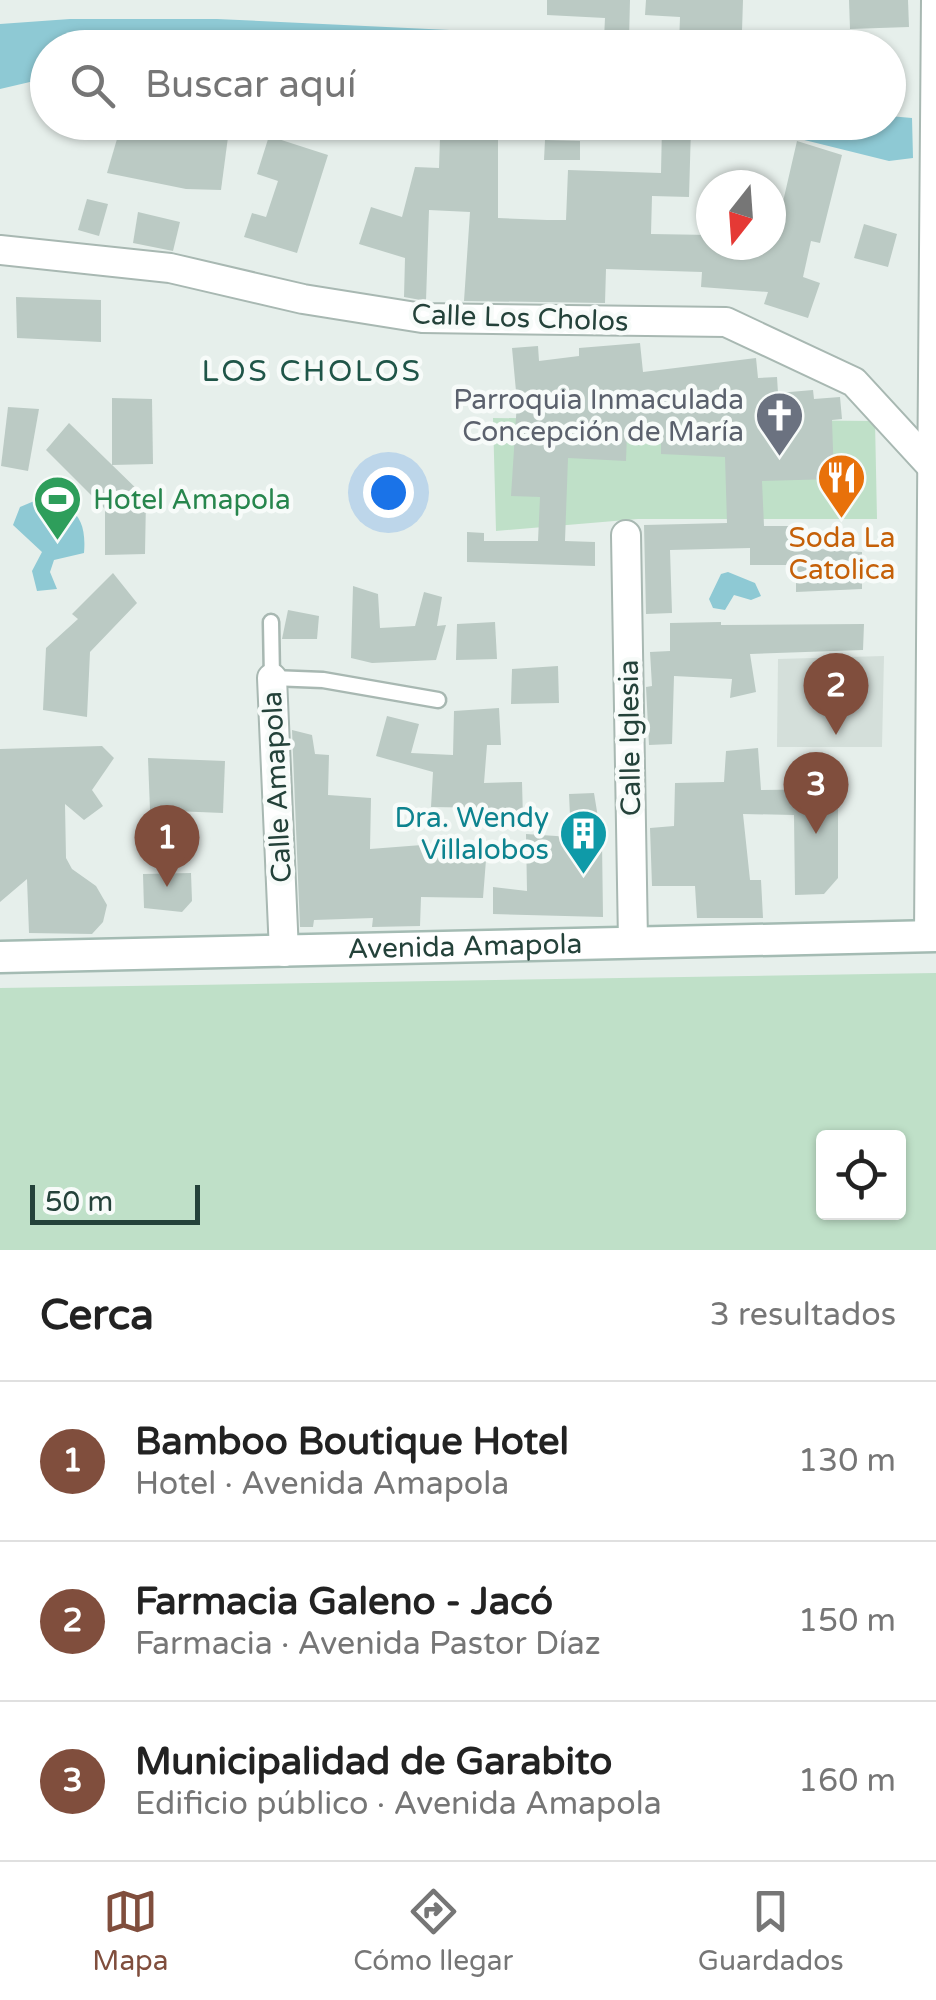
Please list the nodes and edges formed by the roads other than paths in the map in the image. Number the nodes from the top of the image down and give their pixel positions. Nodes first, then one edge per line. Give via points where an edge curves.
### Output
1 (936, 0) edge
2 (934, 113) edge
3 (0, 250) edge
4 (934, 469) edge
5 (626, 535) dead end
6 (935, 536) edge
7 (271, 622) dead end
8 (272, 678) junction
9 (438, 700) dead end
10 (934, 702) edge
11 (932, 936) edge
12 (633, 941) junction
13 (284, 952) junction
14 (0, 957) edge

1 - 2 street
2 - 4 street
3 - 4 street, Calle Los Cholos via 170,268 422,318 726,322 854,382
4 - 6 street
5 - 12 street, Calle Iglesia
6 - 10 street
7 - 8 lane, Calle Amapola
8 - 9 lane
8 - 13 street, Calle Amapola
10 - 11 street
11 - 12 street, Avenida Amapola
12 - 13 street, Avenida Amapola
13 - 14 street, Avenida Amapola

